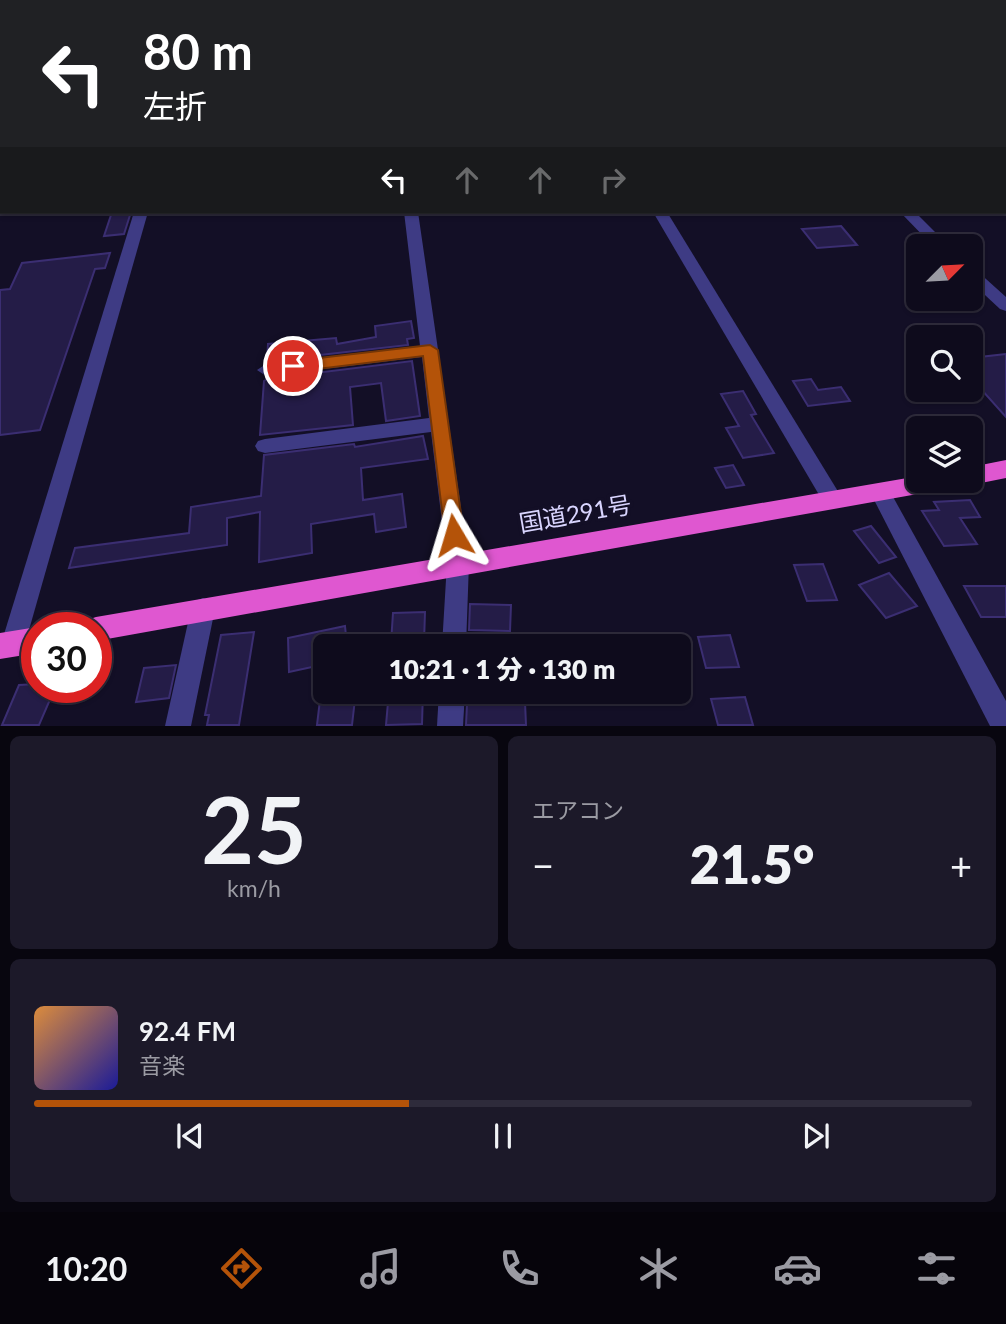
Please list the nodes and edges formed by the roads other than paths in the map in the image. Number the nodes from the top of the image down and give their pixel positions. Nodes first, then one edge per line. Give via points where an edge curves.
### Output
1 (140, 214) edge
2 (411, 214) edge
3 (661, 214) edge
4 (909, 214) edge
5 (930, 234) edge
6 (984, 285) edge
7 (1006, 306) edge
8 (430, 350) junction
9 (266, 370) dead end
10 (440, 424) junction
11 (265, 446) dead end
12 (1006, 470) edge
13 (983, 474) edge
14 (906, 487) edge
15 (880, 492) junction
16 (832, 499) junction
17 (458, 563) junction
18 (203, 609) junction
19 (112, 626) edge
20 (455, 634) edge
21 (17, 643) edge
22 (451, 704) edge
23 (178, 726) edge
24 (450, 726) edge
25 (1005, 726) edge

1 - 21 street
2 - 8 street
3 - 16 street
4 - 5 street
6 - 7 street
8 - 9 street
8 - 10 street
10 - 11 street
10 - 17 street
12 - 13 highway
14 - 15 highway, 国道291号
15 - 16 highway, 国道291号
15 - 25 street
16 - 17 highway, 国道291号
17 - 18 highway, 国道291号
17 - 20 street
18 - 19 highway, 国道291号
18 - 23 street
22 - 24 street

